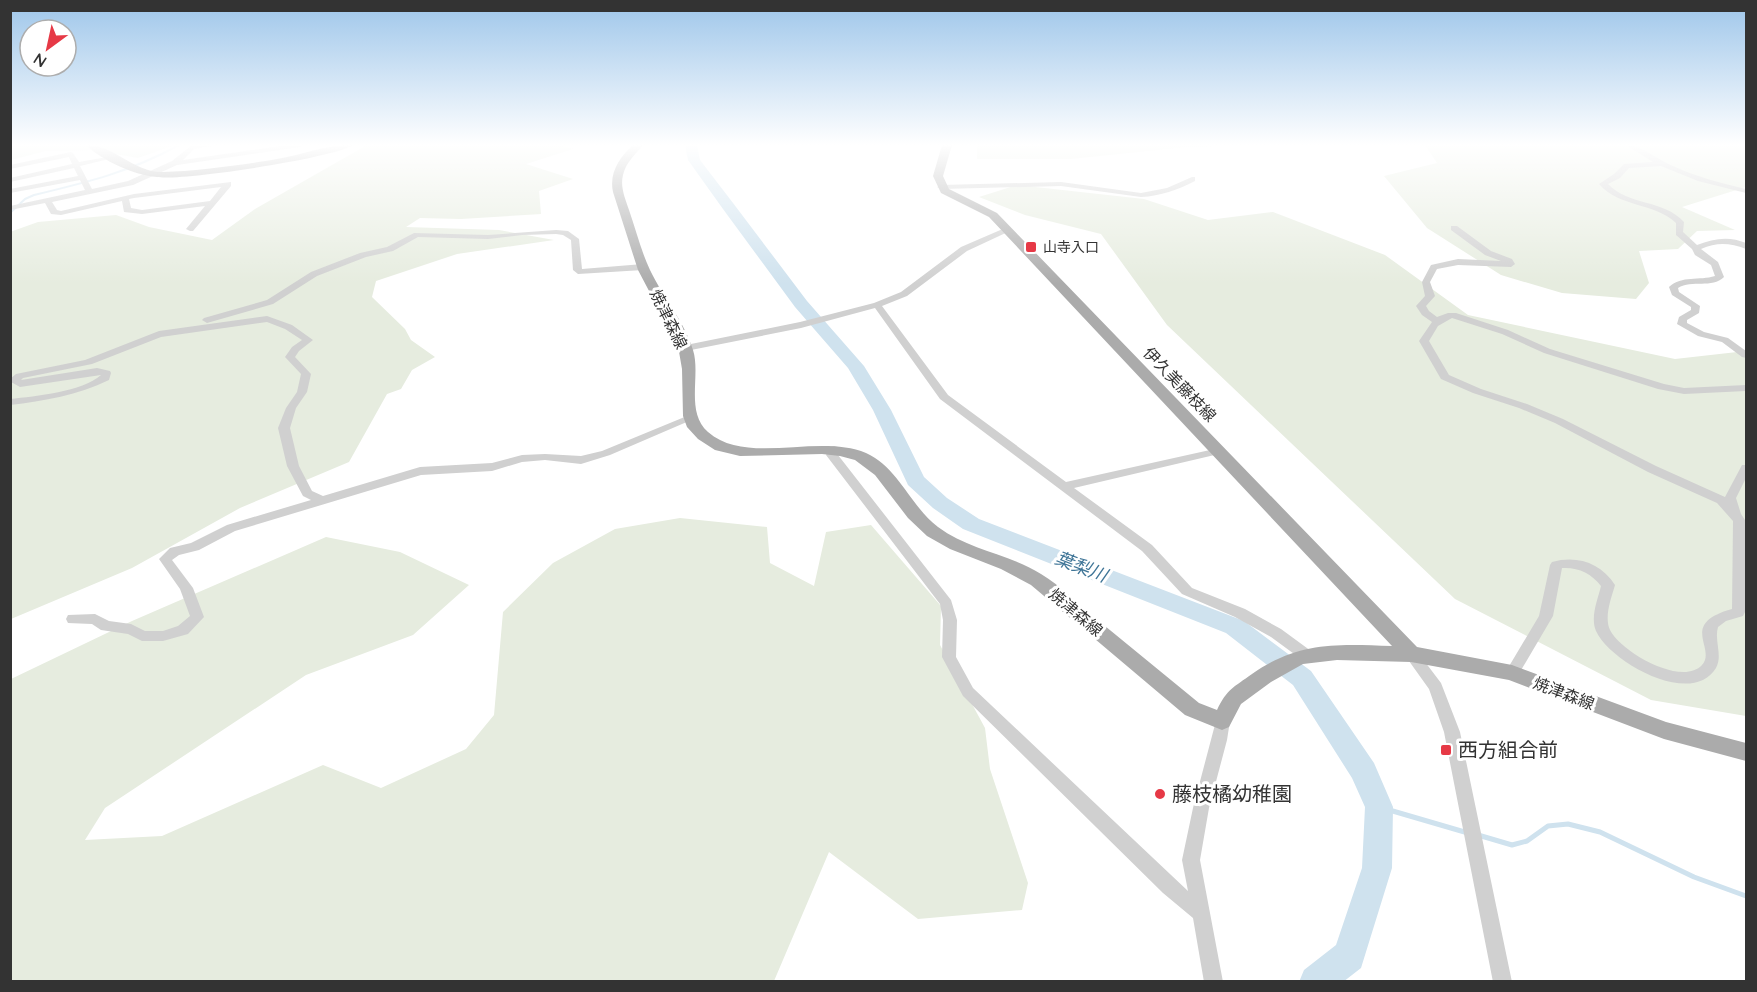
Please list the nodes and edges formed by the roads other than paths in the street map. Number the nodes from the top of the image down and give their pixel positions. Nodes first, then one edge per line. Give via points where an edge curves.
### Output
1 (68, 191) edge
2 (174, 191) edge
3 (222, 191) edge
4 (619, 191) edge
5 (947, 191) edge
6 (1108, 191) edge
7 (1166, 191) edge
8 (1613, 191) edge
9 (125, 198) junction
10 (47, 200) junction
11 (212, 203) junction
12 (10, 208) edge
13 (1454, 228) dead end
14 (190, 229) dead end
15 (1008, 230) junction
16 (1746, 246) edge
17 (1696, 248) junction
18 (643, 267) junction
19 (877, 305) junction
20 (1437, 321) junction
21 (183, 329) junction
22 (686, 348) junction
23 (1746, 355) edge
24 (1746, 388) edge
25 (10, 402) edge
26 (691, 418) junction
27 (834, 449) junction
28 (1219, 451) junction
29 (1746, 468) edge
30 (1064, 486) junction
31 (321, 500) junction
32 (1736, 514) junction
33 (73, 619) dead end
34 (1411, 654) junction
35 (1302, 656) junction
36 (1512, 673) junction
37 (1222, 721) junction
38 (1746, 752) edge
39 (1202, 914) junction
40 (1214, 981) edge
41 (1503, 981) edge

1 - 10 street
2 - 9 street
3 - 11 street
4 - 18 main road, 焼津森線
5 - 15 main road, 伊久美藤枝線 via 993,215
6 - 7 street
8 - 17 street via 1671,213 1680,222 1679,233
9 - 10 street via 56,213
9 - 11 street via 127,210 142,212
10 - 12 street
11 - 14 street
13 - 20 street via 1511,264 1458,262 1434,267 1426,282 1430,296 1421,306
15 - 19 street via 964,249 904,294
15 - 28 main road, 伊久美藤枝線
16 - 17 street via 1726,240
17 - 23 street via 1715,264 1720,277 1675,284 1675,293 1695,306 1696,311 1682,319 1682,324 1725,340
18 - 21 street via 581,272 577,270 575,239 565,233 417,235 390,249 314,274 270,302
18 - 22 main road, 焼津森線
19 - 22 street
19 - 30 street via 944,396
20 - 24 street via 1453,315 1557,354 1684,391
20 - 32 street via 1424,341 1446,377 1559,421 1721,500
21 - 25 street via 159,334 88,362 20,376 15,380 20,384 97,371 106,374 91,386
21 - 31 street via 267,319 278,320 308,340 290,357 306,374 302,393 284,428 293,466 307,493
22 - 26 main road, 焼津森線
26 - 27 main road, 焼津森線 via 705,438 737,450
26 - 31 street via 581,460 545,457 492,467 420,471
27 - 37 main road, 焼津森線 via 851,452 872,464 930,530 969,551 1032,576 1192,709
27 - 39 street via 832,455 946,603 950,620 949,657 968,692 1169,887
28 - 30 street
28 - 34 main road, 伊久美藤枝線
29 - 32 street via 1730,498
30 - 35 street via 1147,548 1187,591 1276,633
31 - 33 street via 231,528 165,559 186,588 197,617 183,630 163,636 142,636 95,619
32 - 36 street via 1738,612 1711,625 1712,663 1705,671 1694,676 1658,673 1622,653 1602,628 1608,585 1592,569 1565,563 1557,565 1546,616
34 - 35 main road, 焼津森線 via 1337,652
34 - 36 main road, 焼津森線
34 - 41 street via 1436,687 1452,732
35 - 37 main road, 焼津森線 via 1233,698
36 - 38 main road, 焼津森線 via 1664,730
37 - 39 street via 1191,860
39 - 40 street

